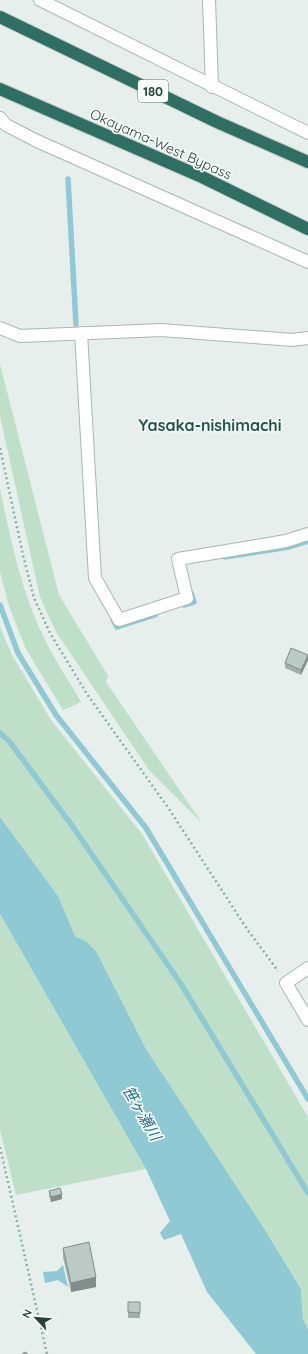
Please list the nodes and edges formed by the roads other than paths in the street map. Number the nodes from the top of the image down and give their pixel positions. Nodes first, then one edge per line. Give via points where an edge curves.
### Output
1 (40, 0) edge
2 (209, 0) edge
3 (0, 17) edge
4 (212, 87) junction
5 (0, 89) edge
6 (0, 118) edge
7 (308, 133) edge
8 (308, 162) edge
9 (308, 230) edge
10 (308, 262) edge
11 (0, 328) edge
12 (81, 333) junction
13 (308, 338) edge
14 (308, 534) edge
15 (308, 968) edge
16 (308, 1020) edge

1 - 4 street
2 - 4 street
3 - 8 highway, 180 via 217,122
4 - 7 street
5 - 9 highway, Okayama-West Bypass via 202,177
6 - 10 street via 6,125 37,141
11 - 12 street via 20,336
12 - 13 street via 161,330 292,340
12 - 14 street via 95,578 119,620 187,598 178,559 286,541
15 - 16 street via 286,983

